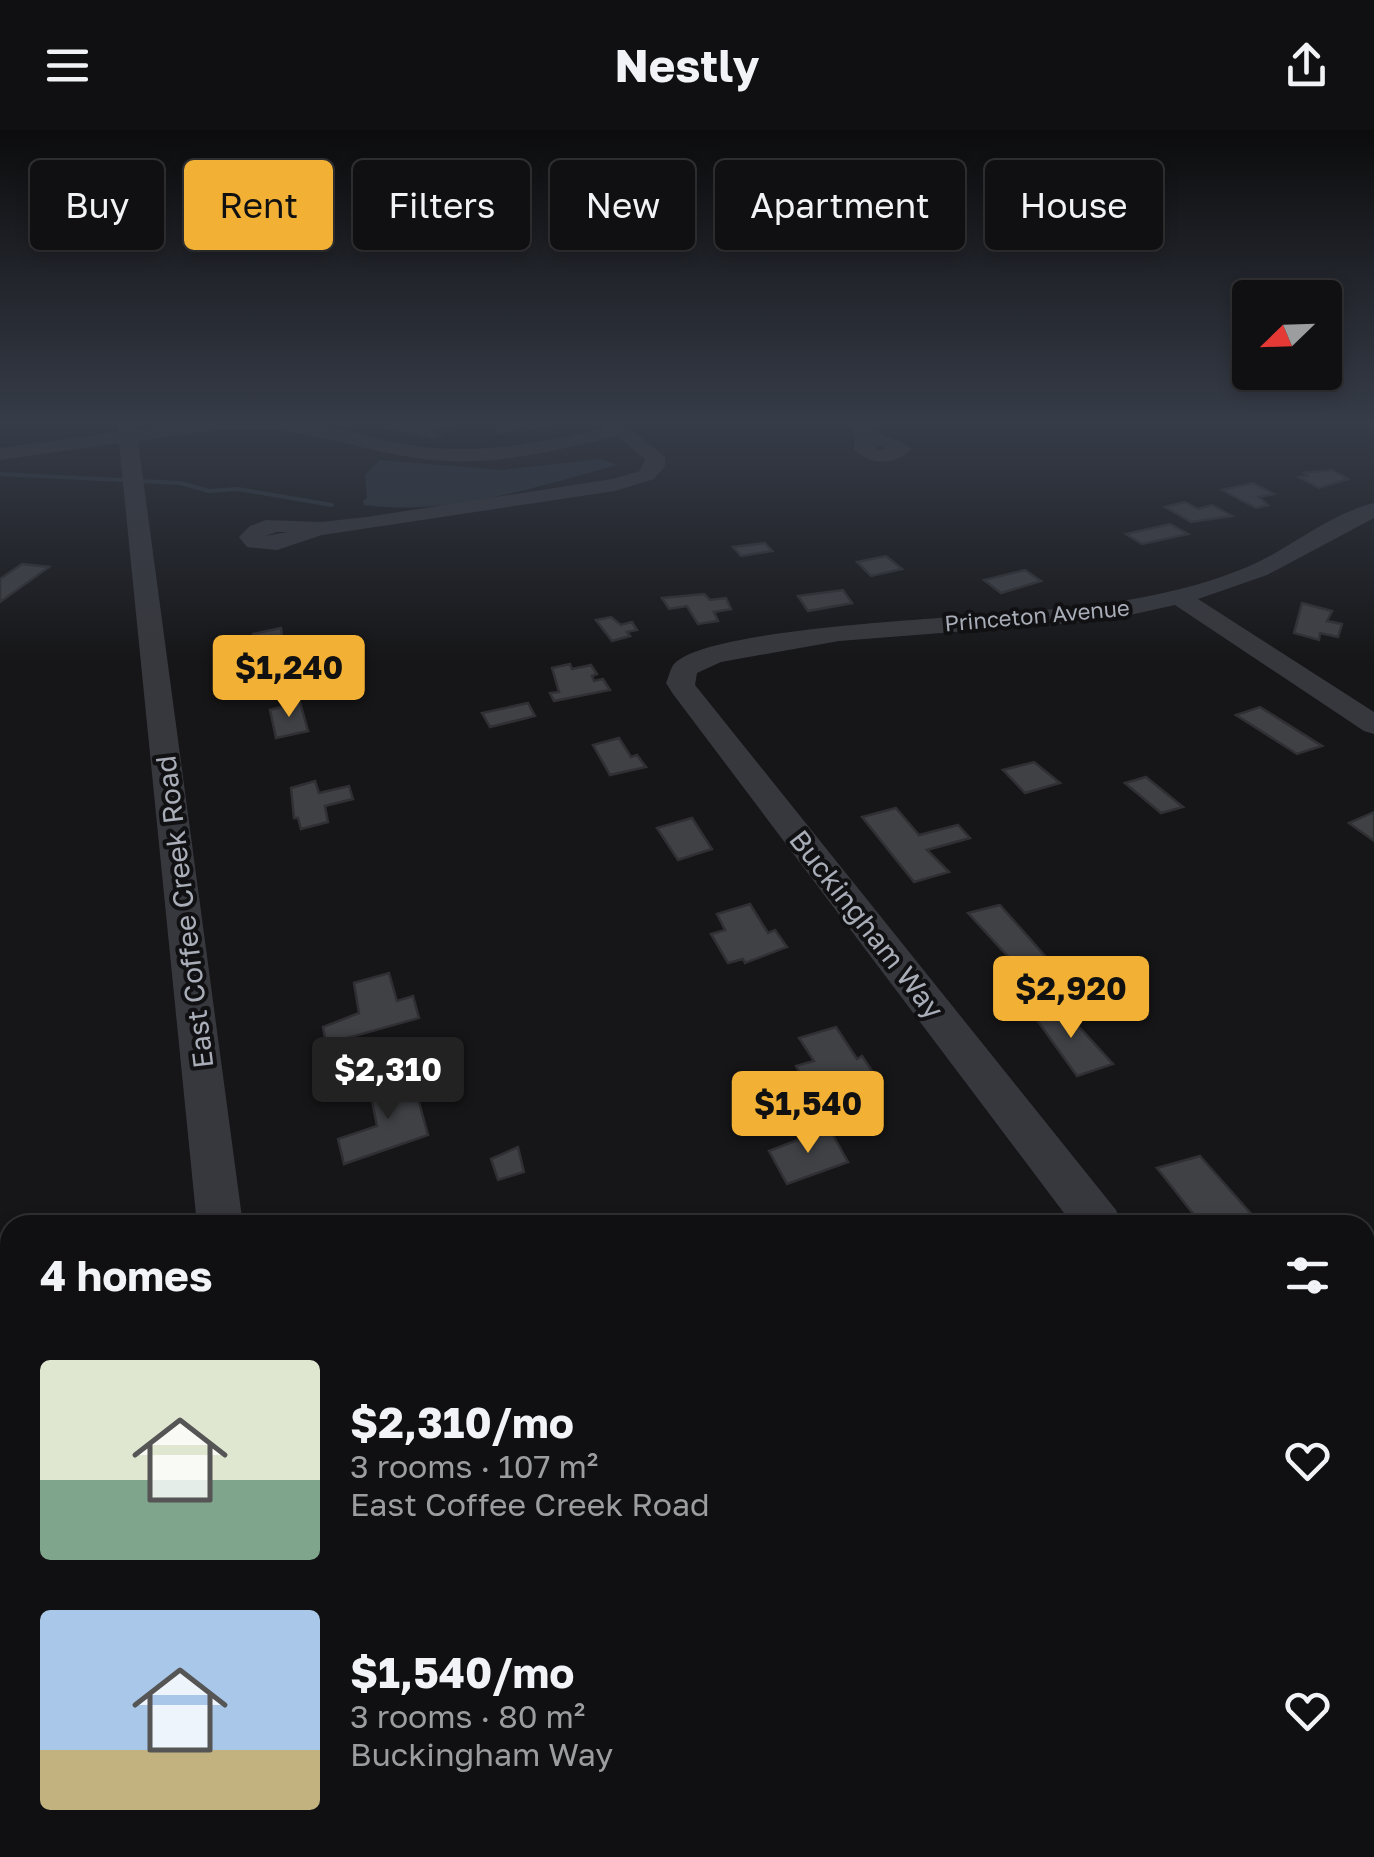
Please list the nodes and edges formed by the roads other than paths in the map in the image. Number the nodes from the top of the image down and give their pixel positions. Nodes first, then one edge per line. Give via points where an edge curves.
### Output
1 (135, 501) edge
2 (512, 501) edge
3 (1374, 509) edge
4 (314, 530) dead end
5 (1179, 597) junction
6 (685, 668) joint
7 (1374, 725) edge
8 (219, 1215) edge
9 (1092, 1215) edge

1 - 8 street, East Coffee Creek Road
2 - 4 street
3 - 5 street, Princeton Avenue via 1260,570
5 - 6 street, Princeton Avenue via 1107,613 839,633 714,654
5 - 7 street
6 - 9 street, Buckingham Way via 683,688

